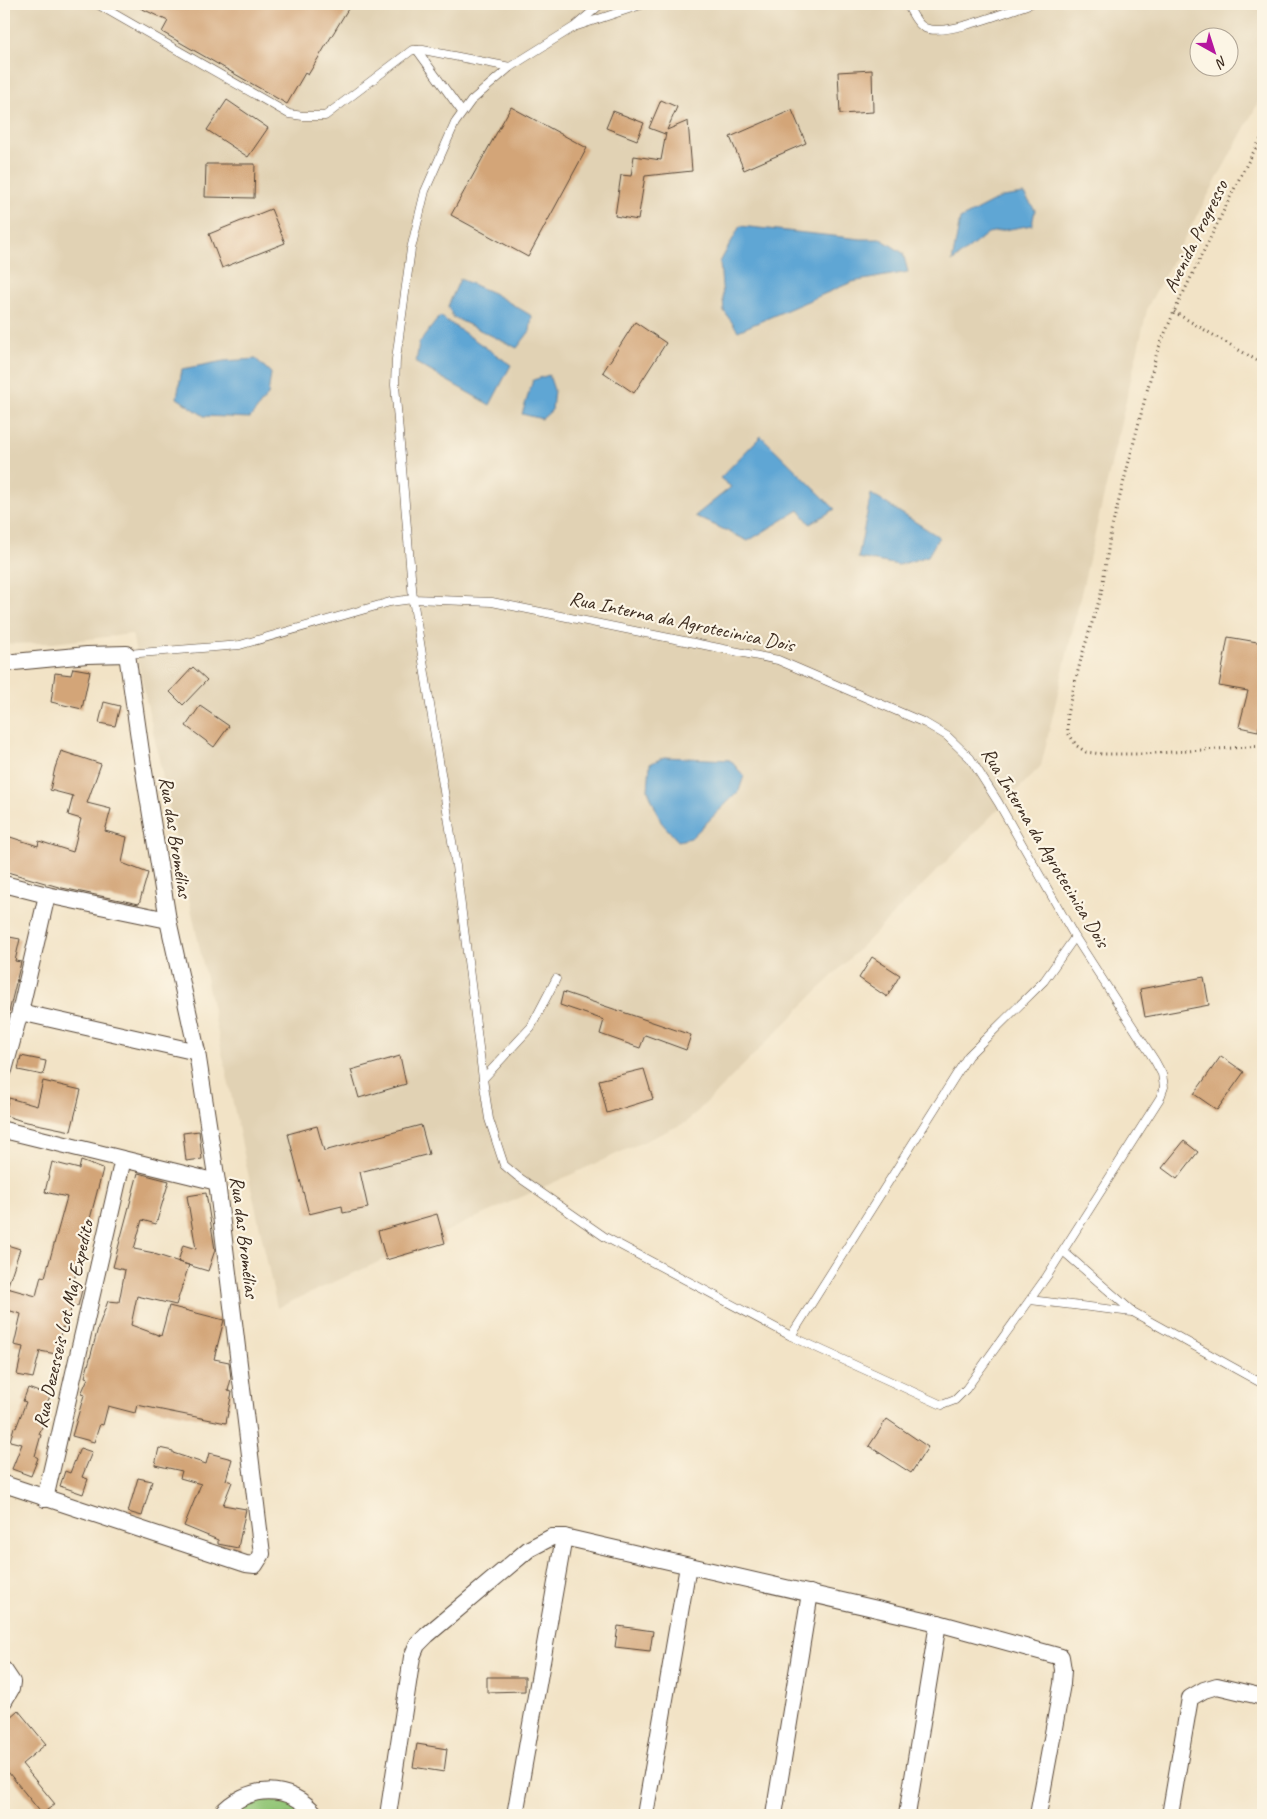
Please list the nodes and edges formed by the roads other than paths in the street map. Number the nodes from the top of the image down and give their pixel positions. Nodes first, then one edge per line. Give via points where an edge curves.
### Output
1 (97, 4) edge
2 (601, 4) edge
3 (644, 4) edge
4 (907, 4) edge
5 (1030, 4) edge
6 (574, 26) junction
7 (417, 50) junction
8 (510, 67) junction
9 (462, 112) junction
10 (413, 599) junction
11 (127, 654) junction
12 (4, 663) edge
13 (4, 884) edge
14 (47, 895) junction
15 (168, 920) junction
16 (1075, 937) junction
17 (556, 979) dead end
18 (20, 1012) junction
19 (197, 1052) junction
20 (4, 1070) edge
21 (483, 1079) junction
22 (4, 1130) edge
23 (123, 1159) junction
24 (217, 1182) junction
25 (1063, 1251) junction
26 (1030, 1300) junction
27 (1133, 1312) junction
28 (792, 1336) junction
29 (1263, 1384) edge
30 (4, 1484) edge
31 (46, 1499) junction
32 (564, 1538) junction
33 (688, 1566) junction
34 (810, 1593) junction
35 (938, 1623) junction
36 (4, 1670) edge
37 (1263, 1697) edge
38 (4, 1701) edge
39 (220, 1815) edge
40 (316, 1815) edge
41 (388, 1815) edge
42 (515, 1815) edge
43 (645, 1815) edge
44 (774, 1815) edge
45 (907, 1815) edge
46 (1038, 1815) edge
47 (1170, 1815) edge

1 - 7 lane via 289,114 325,116 407,52
2 - 6 lane
3 - 6 lane
4 - 5 lane via 921,25 932,30 981,21
6 - 8 lane
7 - 8 lane
7 - 9 lane
8 - 9 lane
9 - 10 lane via 425,190 412,249 396,358 395,385
10 - 11 lane, Rua Interna da Agrotecinica Dois via 390,602 240,645
10 - 16 lane, Rua Interna da Agrotecinica Dois via 492,602 778,660 925,723 947,736 970,758
10 - 21 lane via 456,866
11 - 12 street, Rua Interna da Agrotecinica Dois
11 - 15 street, Rua das Bromélias
13 - 14 street
14 - 15 street
14 - 18 street
15 - 19 street, Rua das Bromélias
16 - 25 lane, Rua Interna da Agrotecinica Dois via 1155,1061 1162,1074 1164,1088
16 - 28 lane via 1044,981 968,1056
17 - 21 lane via 532,1027
18 - 19 street
18 - 20 street
19 - 24 street, Rua das Bromélias
21 - 28 lane via 489,1119 504,1165 517,1176 605,1237
22 - 23 street
23 - 24 street
23 - 31 street, Rua Dezesseis Lot Maj Expedito
24 - 31 street, Rua das Bromélias via 262,1554 254,1565 246,1564
25 - 26 lane
25 - 27 lane
26 - 27 lane
26 - 28 lane via 966,1389 955,1400 942,1405
27 - 29 lane
30 - 31 street, Rua das Bromélias
32 - 33 street
32 - 41 street via 552,1537 529,1549 417,1645 412,1657
32 - 42 street
33 - 34 street
33 - 43 street
34 - 35 street
34 - 44 street
35 - 45 street
35 - 46 street via 1061,1657 1062,1684
36 - 38 street via 12,1682
37 - 47 street via 1217,1686 1190,1698
39 - 40 street via 247,1794 268,1791 289,1794 308,1805

